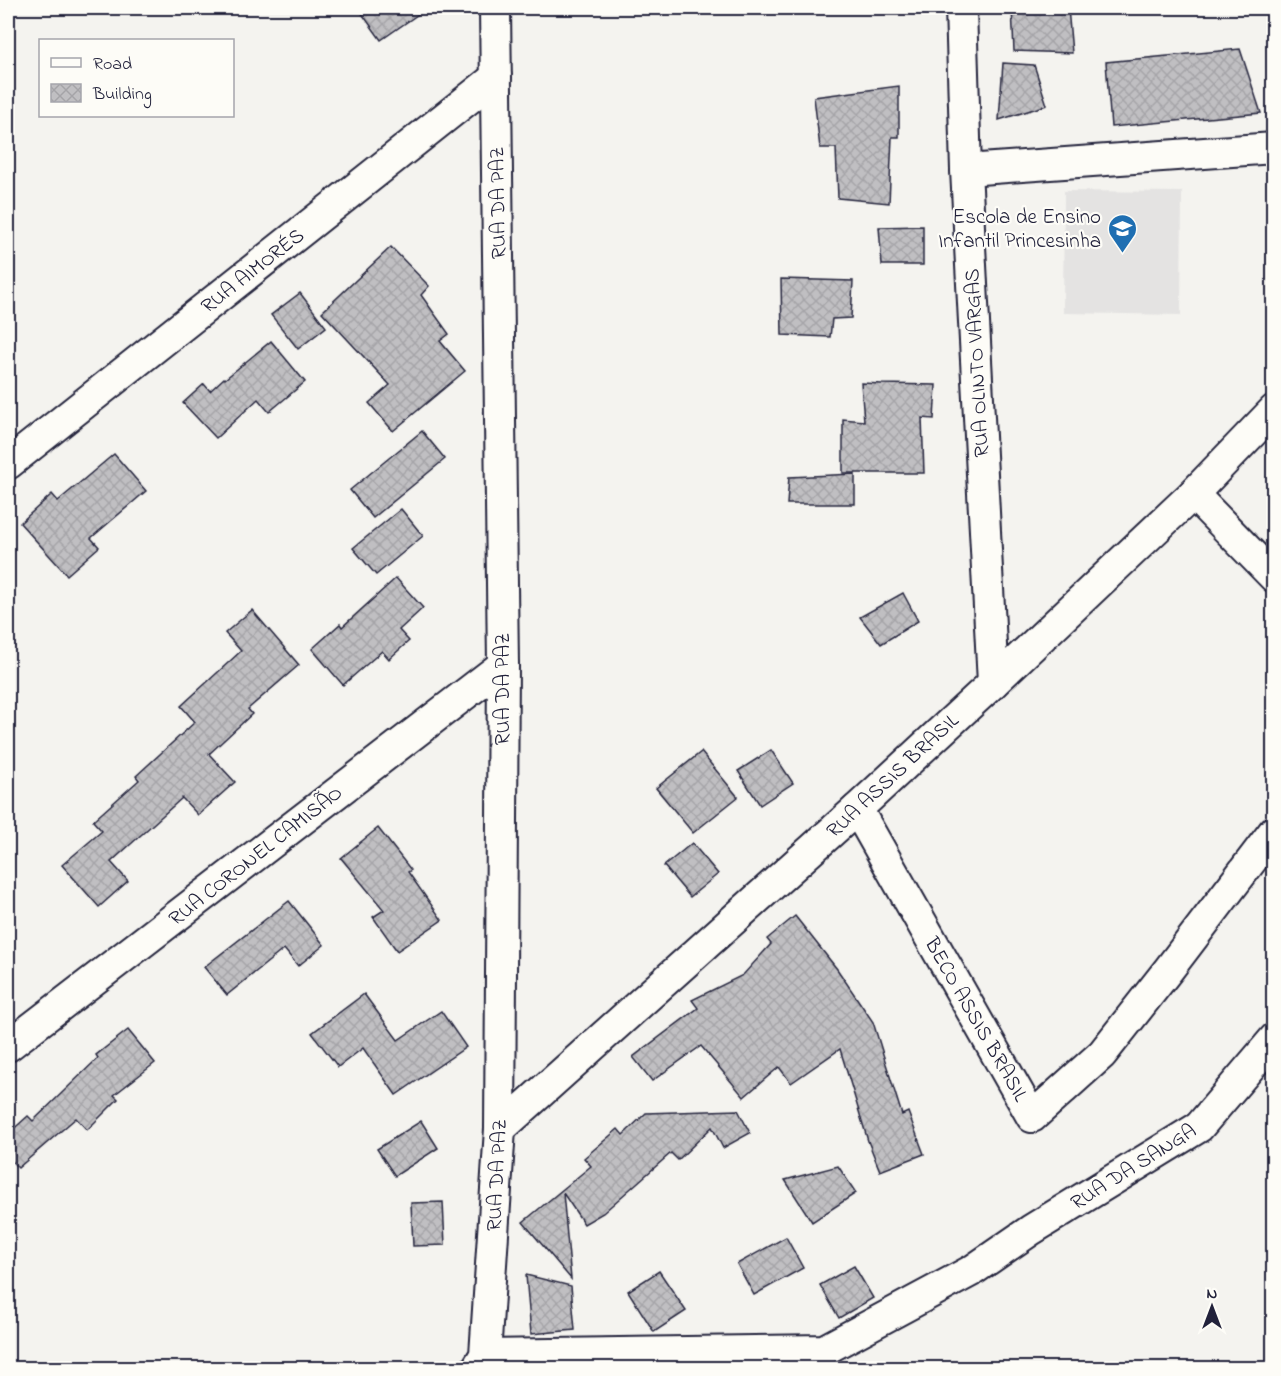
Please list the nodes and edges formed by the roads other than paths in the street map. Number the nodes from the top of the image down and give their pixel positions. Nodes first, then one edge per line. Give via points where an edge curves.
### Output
1 (495, 8) edge
2 (961, 8) edge
3 (496, 77) junction
4 (1274, 148) edge
5 (966, 170) junction
6 (1274, 410) edge
7 (8, 464) edge
8 (1193, 494) junction
9 (1274, 577) edge
10 (503, 664) junction
11 (993, 683) junction
12 (857, 809) junction
13 (1274, 831) edge
14 (1274, 1039) edge
15 (8, 1046) edge
16 (500, 1129) junction
17 (481, 1362) edge

1 - 3 street, RUA DA PAZ
2 - 5 street, RUA OLINTO VARGAS
3 - 7 street, RUA AIMORÉS
3 - 10 street, RUA DA PAZ
4 - 5 street
5 - 11 street, RUA OLINTO VARGAS
6 - 8 street, RUA ASSIS BRASIL
8 - 9 street
8 - 11 street, RUA ASSIS BRASIL
10 - 15 street, RUA CORONEL CAMISÃO
10 - 16 street, RUA DA PAZ
11 - 12 street, RUA ASSIS BRASIL
12 - 13 street, BECO ASSIS BRASIL via 1032,1116 1102,1054
12 - 16 street, RUA ASSIS BRASIL
14 - 17 street, RUA DA SANGA via 1199,1126 973,1270 824,1350
16 - 17 street, RUA DA PAZ

